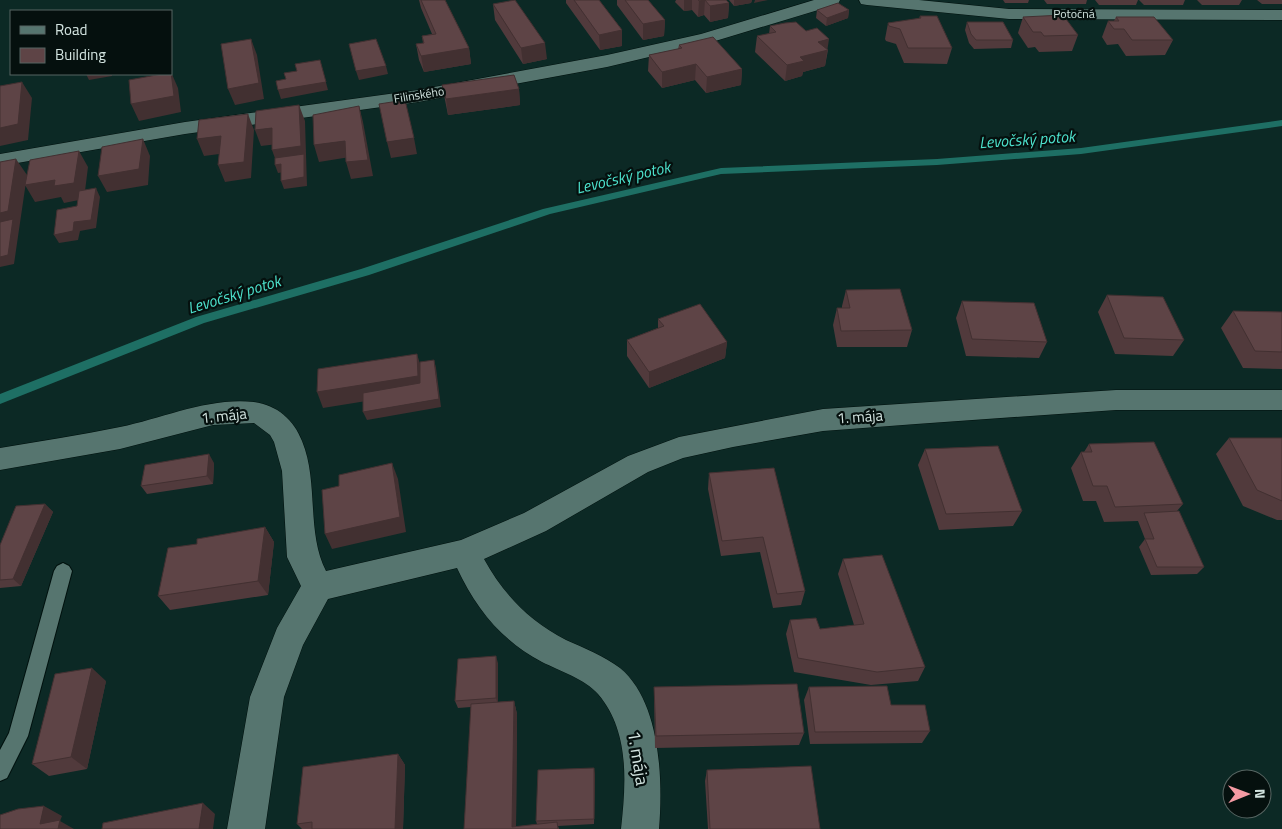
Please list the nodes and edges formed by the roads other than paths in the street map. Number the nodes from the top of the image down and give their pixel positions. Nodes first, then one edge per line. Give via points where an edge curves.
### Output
1 (832, 0) edge
2 (867, 0) edge
3 (1282, 15) edge
4 (0, 160) edge
5 (1282, 400) edge
6 (0, 459) edge
7 (465, 553) junction
8 (63, 571) dead end
9 (318, 587) junction
10 (0, 771) edge
11 (246, 829) edge
12 (640, 829) edge

1 - 4 street, Filinského via 706,38 607,61 418,96 185,128
2 - 3 street, Potočná via 1009,14
5 - 7 street, 1. mája via 1116,400 823,420 679,448 638,464 535,522
6 - 9 street, 1. mája via 120,438 213,414 256,413 269,418 280,427 288,441 296,471 303,557
7 - 9 street, 1. mája
7 - 12 street, 1. mája via 492,602 523,632 607,679 625,703 637,733 644,796
8 - 10 lane via 18,736
9 - 11 street via 289,639 267,697

